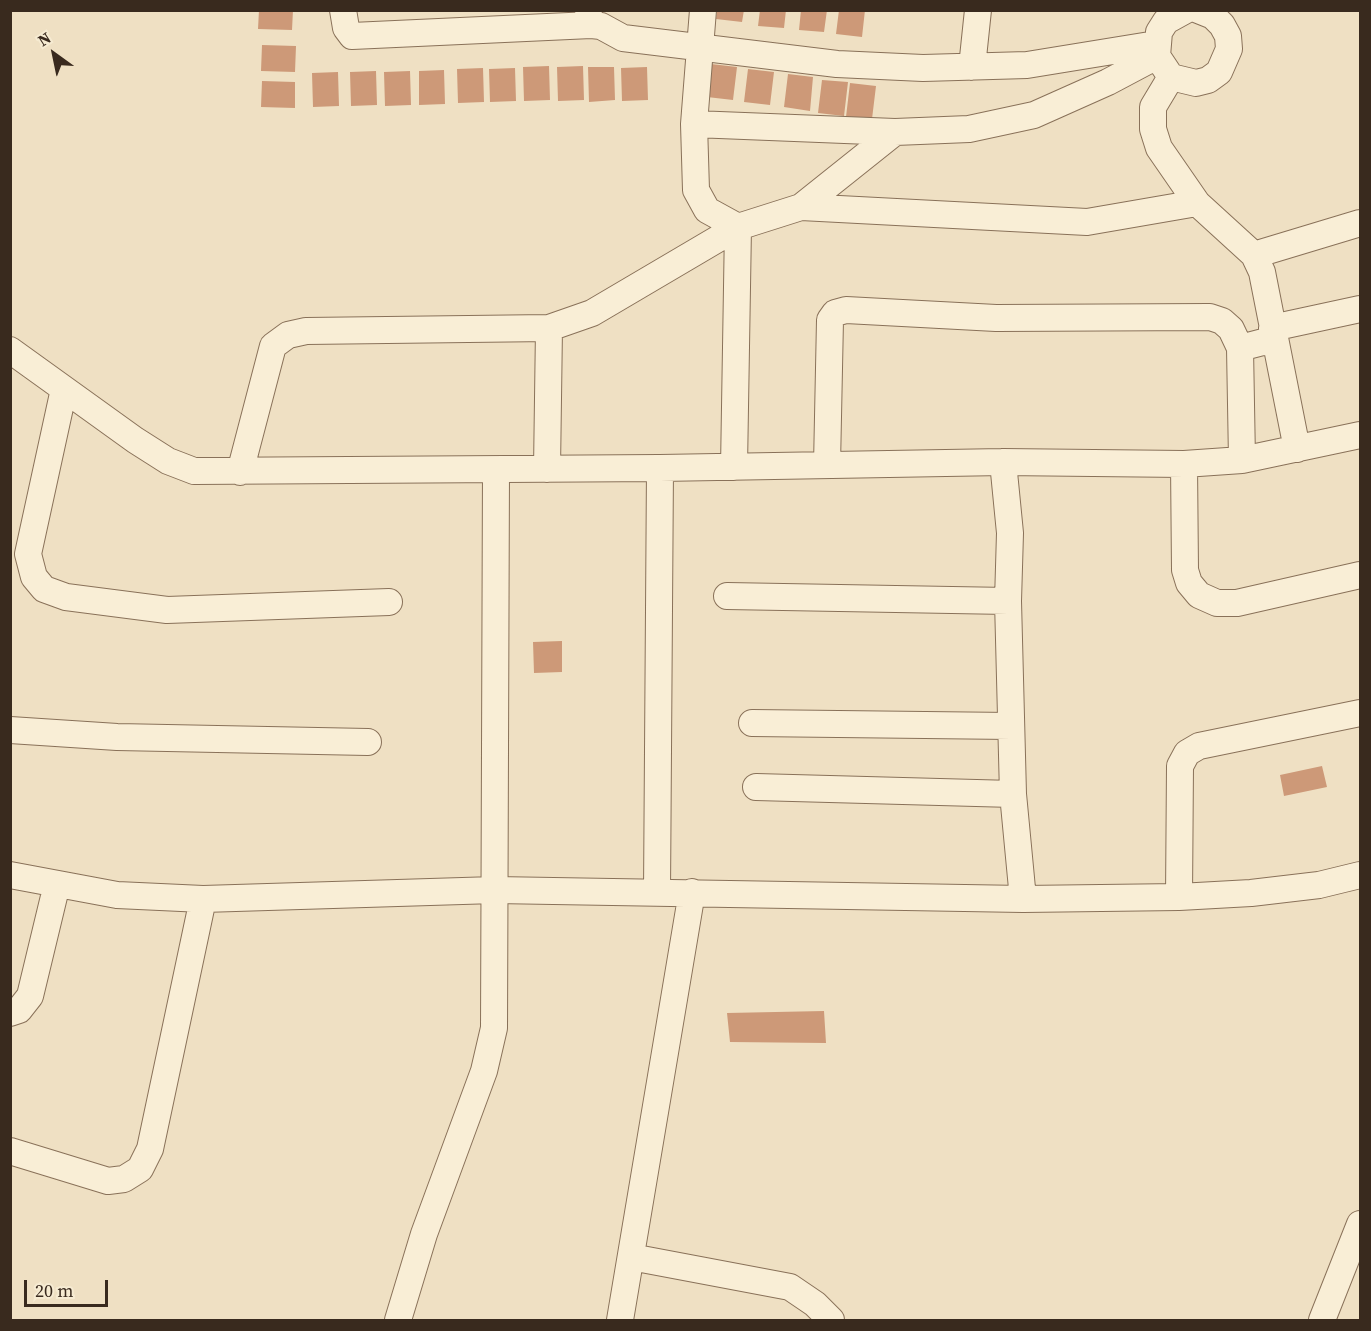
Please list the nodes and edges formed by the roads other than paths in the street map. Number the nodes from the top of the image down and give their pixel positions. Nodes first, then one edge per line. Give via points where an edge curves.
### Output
1 (343, 10) edge
2 (703, 10) edge
3 (978, 10) edge
4 (1186, 10) edge
5 (1201, 11) edge
6 (589, 18) edge
7 (700, 48) junction
8 (1156, 50) junction
9 (972, 67) junction
10 (1172, 77) junction
11 (694, 124) junction
12 (895, 132) junction
13 (1197, 203) junction
14 (801, 207) junction
15 (1360, 223) edge
16 (738, 227) junction
17 (1254, 255) junction
18 (1360, 309) edge
19 (549, 328) junction
20 (1274, 335) junction
21 (1240, 348) junction
22 (10, 350) edge
23 (64, 390) junction
24 (1360, 435) edge
25 (1296, 448) junction
26 (1242, 460) junction
27 (1003, 462) junction
28 (1184, 464) junction
29 (827, 465) junction
30 (734, 467) junction
31 (660, 468) junction
32 (547, 469) junction
33 (496, 470) junction
34 (240, 472) junction
35 (1360, 575) edge
36 (727, 596) dead end
37 (1008, 601) junction
38 (389, 602) dead end
39 (1360, 713) edge
40 (752, 723) dead end
41 (1011, 726) junction
42 (10, 730) edge
43 (368, 742) dead end
44 (756, 787) dead end
45 (1013, 794) junction
46 (10, 875) edge
47 (1360, 875) edge
48 (57, 884) junction
49 (495, 890) junction
50 (657, 891) junction
51 (692, 892) junction
52 (1179, 897) junction
53 (203, 899) junction
54 (1023, 899) junction
55 (10, 1013) edge
56 (10, 1151) edge
57 (1360, 1224) edge
58 (631, 1257) junction
59 (398, 1320) edge
60 (620, 1320) edge
61 (831, 1320) edge
62 (1322, 1320) edge

1 - 6 street via 346,28 352,36
2 - 7 street
3 - 9 street
4 - 8 street via 1166,21
5 - 10 street via 1213,16 1228,36 1226,61 1219,72 1202,81 1183,82
6 - 7 street via 623,38
7 - 9 street via 837,64
7 - 11 street
8 - 9 street via 1027,65
8 - 10 street
8 - 12 street via 1108,82 1034,115 969,129
10 - 13 street via 1153,107 1153,129 1159,148
11 - 12 street
11 - 16 street via 696,190 707,210
12 - 14 street
13 - 14 street via 1087,222
13 - 17 street
14 - 16 street
15 - 17 street
16 - 19 street via 592,313
16 - 30 street
17 - 20 street via 1263,272
18 - 20 street
19 - 32 street
19 - 34 street via 306,331 288,335 273,346
20 - 21 street
20 - 25 street
21 - 26 street
21 - 29 street via 1232,329 1210,317 996,318 846,310 835,313 830,320
22 - 23 street
23 - 34 street via 168,461 194,471
23 - 38 street via 28,554 34,577 44,589 66,597 167,610
24 - 25 street
25 - 26 street
26 - 28 street
27 - 28 street
27 - 29 street
27 - 37 street via 1010,533
28 - 35 street via 1185,570 1199,595 1217,603 1237,603
29 - 30 street
30 - 31 street
31 - 32 street
31 - 50 street
32 - 33 street
33 - 34 street
33 - 49 street
36 - 37 street
37 - 41 street
39 - 52 street via 1199,747 1187,753 1180,766
40 - 41 street
41 - 45 street
42 - 43 street via 117,737
44 - 45 street
45 - 54 street
46 - 48 street
47 - 52 street via 1319,885
48 - 53 street via 117,895
48 - 55 street via 30,996 19,1010
49 - 50 street
49 - 53 street
49 - 59 street via 494,1028 484,1071 424,1234
50 - 51 street
51 - 54 street
51 - 58 street
52 - 54 street
53 - 56 street via 150,1149 140,1169 124,1179 108,1180
57 - 62 street
58 - 60 street
58 - 61 street via 790,1287

